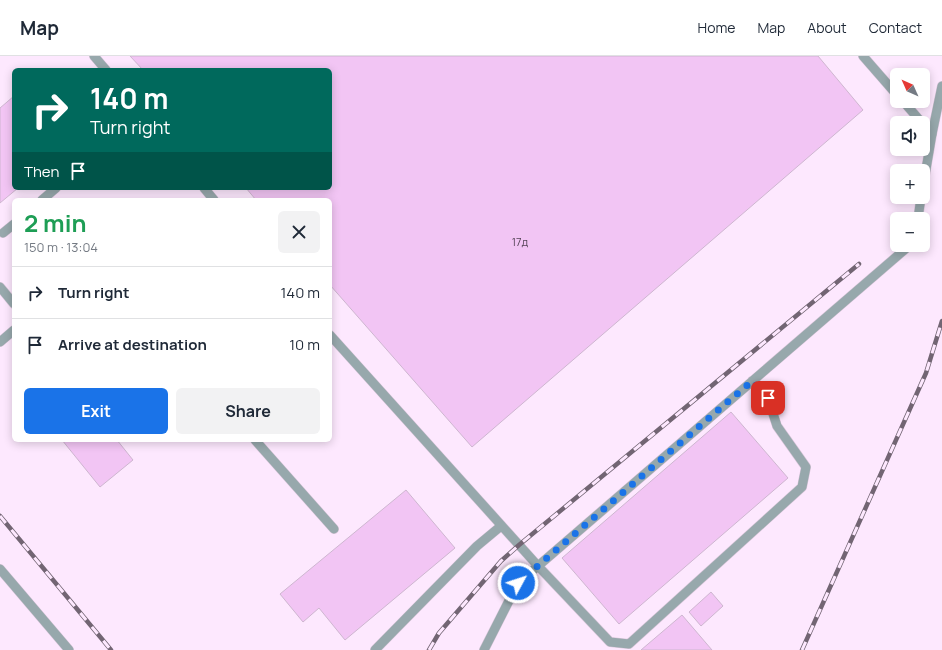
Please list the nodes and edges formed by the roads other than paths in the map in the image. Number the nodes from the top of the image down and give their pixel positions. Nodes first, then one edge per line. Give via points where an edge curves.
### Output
1 (94, 56) edge
2 (863, 56) edge
3 (104, 68) edge
4 (942, 86) edge
5 (890, 87) edge
6 (908, 108) edge
7 (915, 116) edge
8 (932, 134) joint
9 (927, 164) edge
10 (54, 190) edge
11 (206, 190) edge
12 (44, 198) edge
13 (212, 198) edge
14 (12, 226) edge
15 (3, 233) dead end
16 (902, 252) edge
17 (0, 287) edge
18 (12, 302) edge
19 (12, 332) edge
20 (332, 337) edge
21 (0, 342) edge
22 (752, 381) junction
23 (257, 442) edge
24 (501, 526) junction
25 (334, 529) dead end
26 (538, 566) junction
27 (0, 569) edge
28 (69, 650) edge
29 (375, 650) edge
30 (484, 650) edge

1 - 3 lane
2 - 5 lane
4 - 8 lane
6 - 7 lane
8 - 9 lane
10 - 12 lane
11 - 13 lane
14 - 15 lane
16 - 22 lane
17 - 18 lane
19 - 21 lane
20 - 24 lane
22 - 26 lane
22 - 26 lane via 768,398 777,426 806,467 802,487 629,644 610,642
23 - 25 lane
24 - 26 lane
24 - 29 lane via 477,546
26 - 30 lane via 518,583
27 - 28 lane

